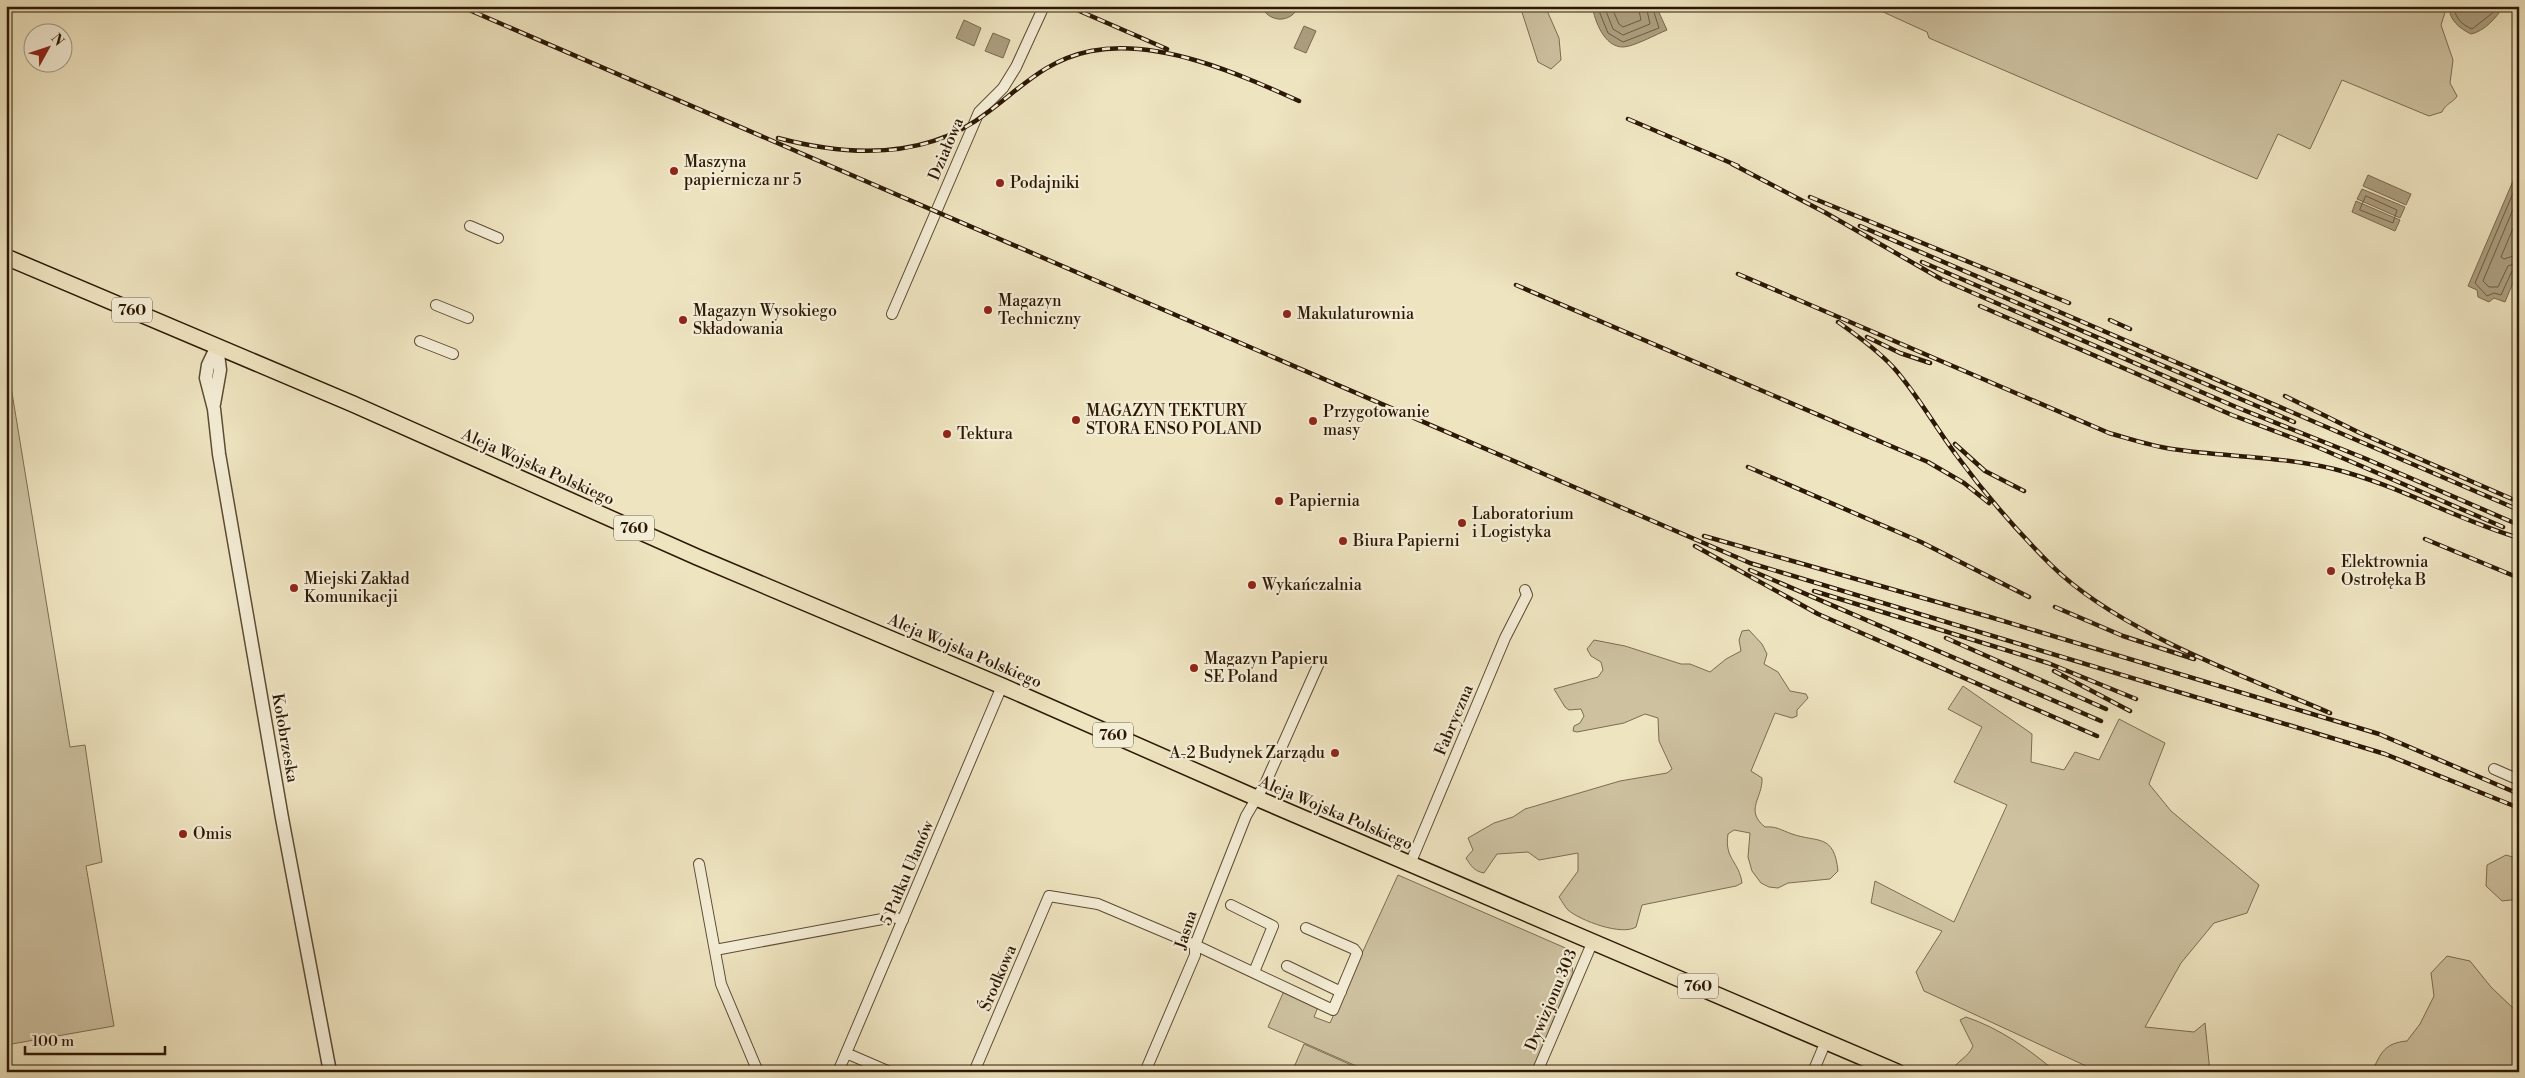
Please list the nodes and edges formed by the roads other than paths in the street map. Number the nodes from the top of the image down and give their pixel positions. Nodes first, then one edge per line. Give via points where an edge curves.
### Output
1 (1044, 6) edge
2 (470, 226) dead end
3 (498, 238) dead end
4 (13, 259) edge
5 (436, 305) dead end
6 (892, 314) dead end
7 (468, 318) dead end
8 (420, 341) dead end
9 (217, 346) junction
10 (453, 354) dead end
11 (1525, 590) dead end
12 (1319, 663) dead end
13 (1002, 686) junction
14 (2494, 769) dead end
15 (2519, 780) edge
16 (1256, 798) junction
17 (699, 864) dead end
18 (1410, 864) junction
19 (1232, 905) dead end
20 (903, 920) junction
21 (1306, 928) dead end
22 (1593, 941) junction
23 (1195, 945) junction
24 (715, 950) junction
25 (1286, 966) dead end
26 (1254, 972) junction
27 (1341, 992) junction
28 (1826, 1042) junction
29 (846, 1053) junction
30 (330, 1072) edge
31 (758, 1072) edge
32 (838, 1072) edge
33 (890, 1072) edge
34 (974, 1072) edge
35 (1145, 1072) edge
36 (1537, 1072) edge
37 (1814, 1072) edge
38 (1897, 1072) edge

1 - 6 street, Działowa via 1003,88 978,112
2 - 3 street
4 - 9 main road, Aleja Wojska Polskiego / 760
5 - 7 street
8 - 10 street
9 - 13 main road, Aleja Wojska Polskiego / 760
9 - 30 street, Kołobrzeska via 220,370 214,409 219,454
11 - 18 street, Fabryczna via 1527,594 1505,638
12 - 16 street, Jasna via 1276,762
13 - 16 main road, Aleja Wojska Polskiego / 760
13 - 20 street, 5 Pułku Ułanów
14 - 15 street
16 - 18 main road, Aleja Wojska Polskiego / 760
16 - 23 street, Jasna
17 - 24 street
18 - 22 main road, Aleja Wojska Polskiego / 760
19 - 26 street via 1273,926
20 - 24 street via 893,918
20 - 29 street, 5 Pułku Ułanów
21 - 27 street via 1356,951 1357,956
22 - 28 main road, Aleja Wojska Polskiego / 760
22 - 36 street, Dywizjonu 303
23 - 26 street
23 - 34 street, Środkowa via 1098,904 1049,896
23 - 35 street, Jasna via 1195,955
24 - 31 street via 724,992
25 - 27 street
26 - 27 street via 1333,1010
28 - 37 street
28 - 38 main road, Aleja Wojska Polskiego / 760
29 - 32 street, 5 Pułku Ułanów
29 - 33 street

